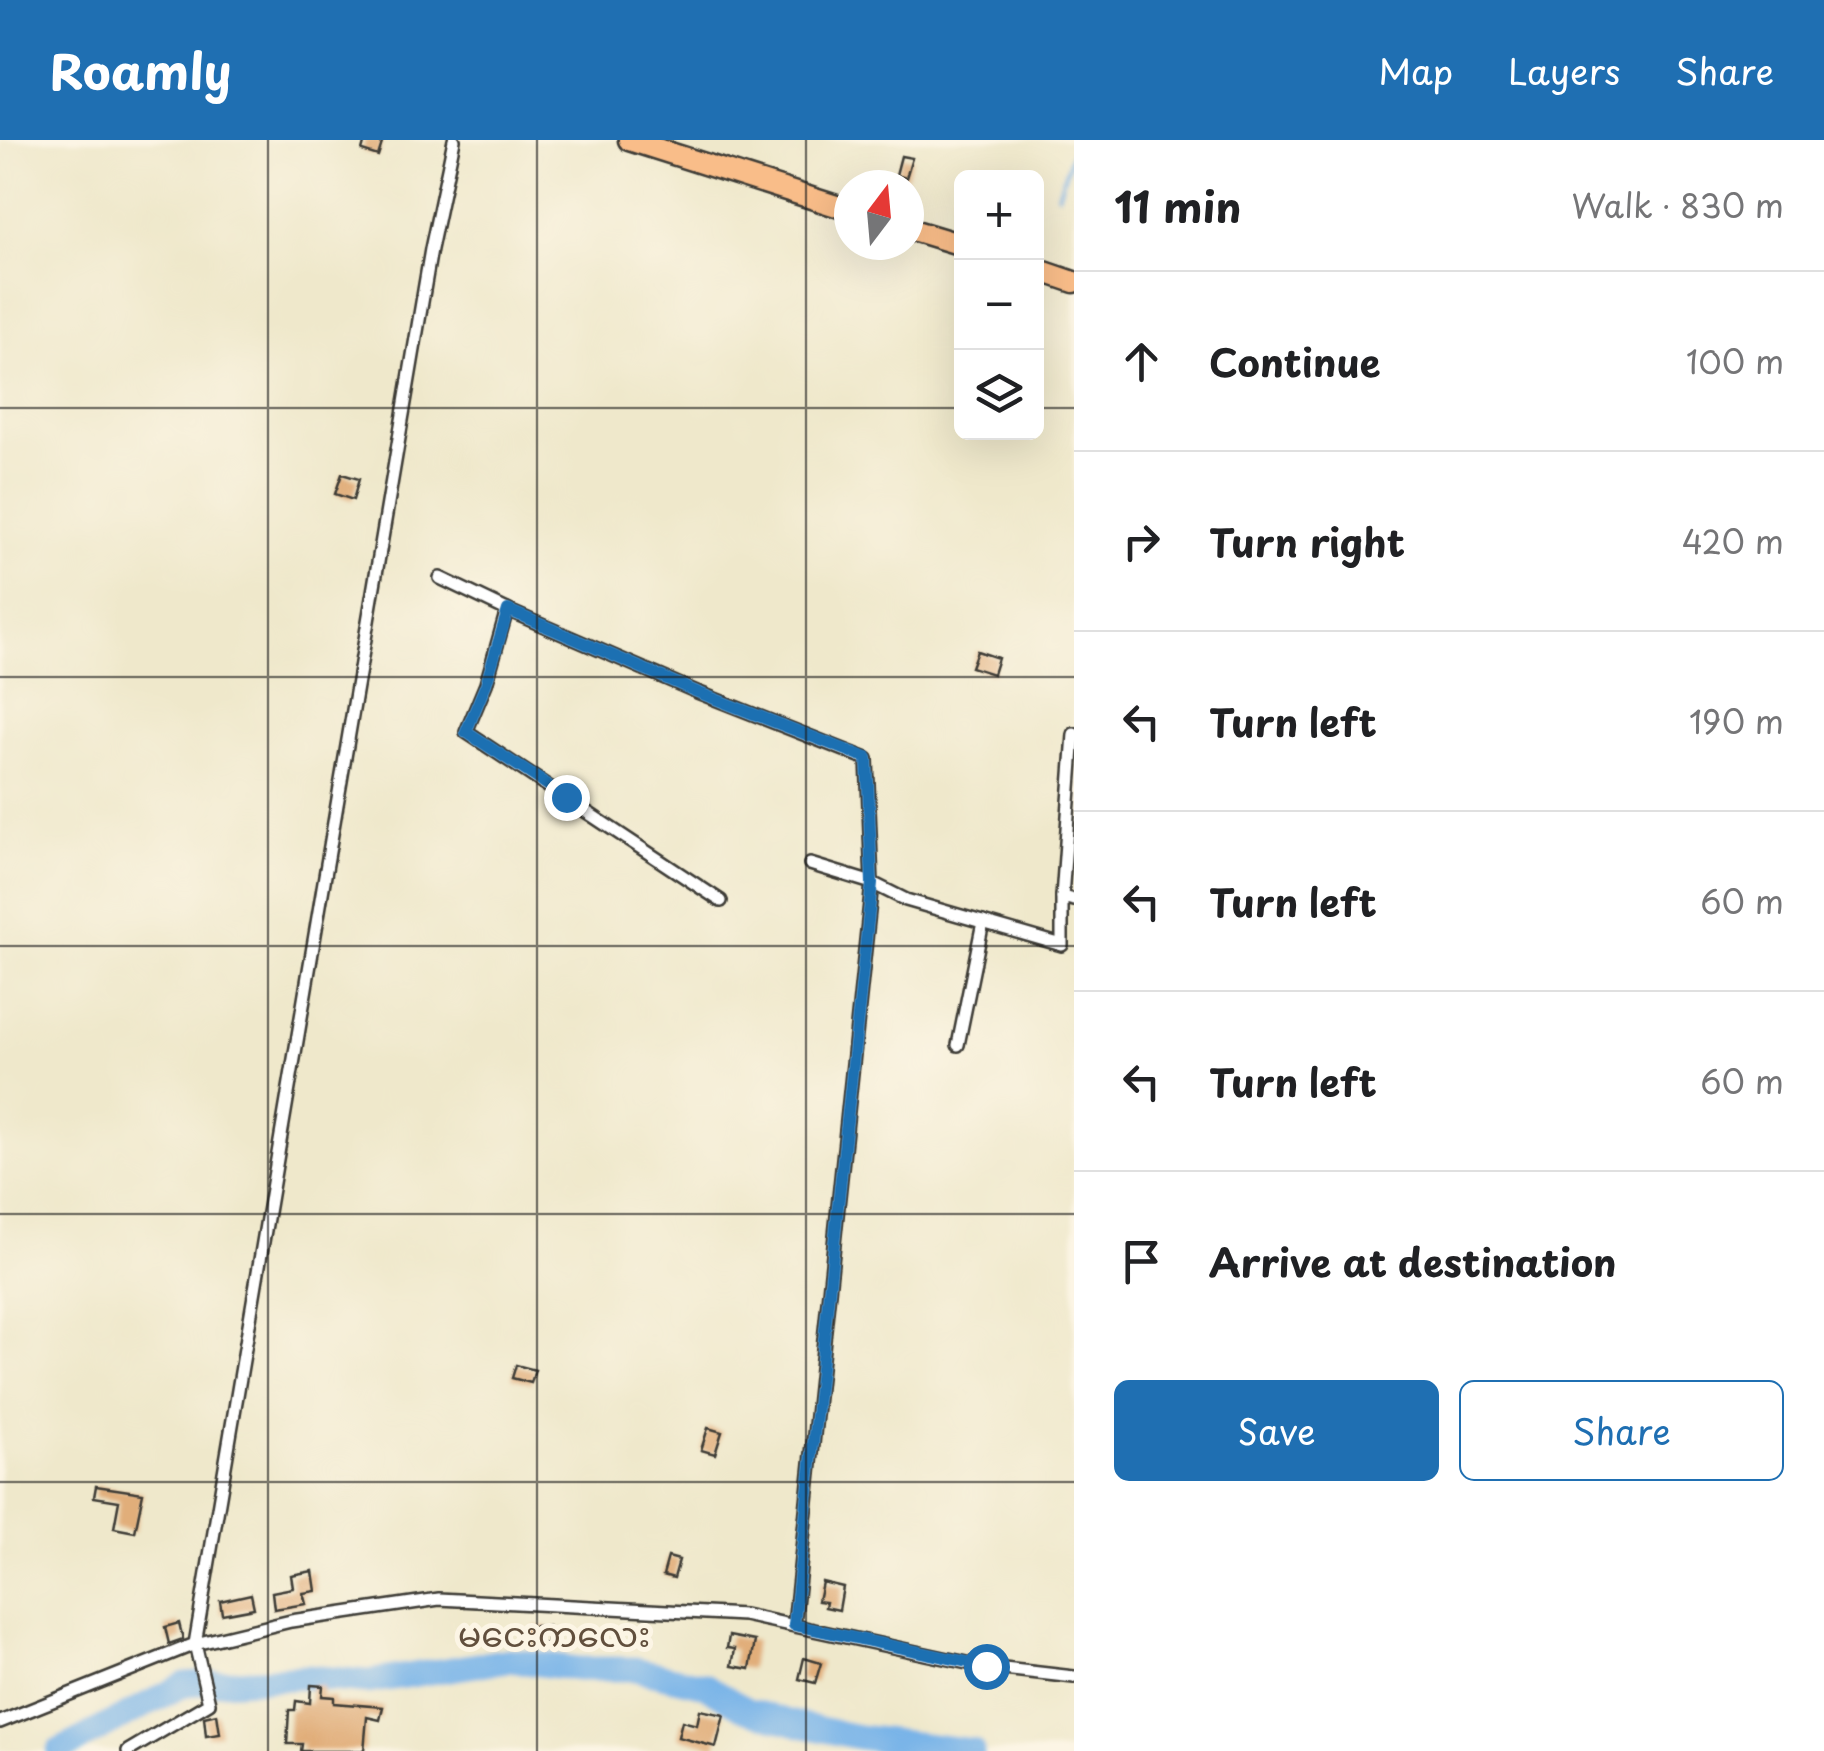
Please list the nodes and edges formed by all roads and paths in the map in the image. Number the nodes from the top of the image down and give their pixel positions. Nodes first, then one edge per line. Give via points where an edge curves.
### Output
1 (454, 140) edge
2 (628, 140) edge
3 (834, 205) edge
4 (924, 234) edge
5 (954, 243) edge
6 (1044, 273) edge
7 (1074, 282) edge
8 (440, 578) dead end
9 (508, 610) junction
10 (1074, 734) edge
11 (810, 864) dead end
12 (872, 883) junction
13 (1068, 899) edge
14 (721, 901) dead end
15 (982, 922) junction
16 (958, 1045) dead end
17 (794, 1625) junction
18 (195, 1644) junction
19 (1074, 1677) edge
20 (0, 1722) edge
21 (128, 1751) edge

1 - 18 street
2 - 3 highway
4 - 5 highway
6 - 7 highway
8 - 9 street
9 - 12 street via 867,758
9 - 14 street via 466,732
10 - 13 street
11 - 12 street
12 - 15 street
12 - 17 street
13 - 15 street via 1062,945
15 - 16 street
17 - 18 street via 744,1614 439,1599 291,1620
17 - 19 street via 986,1666
18 - 20 street
18 - 21 street via 209,1703

